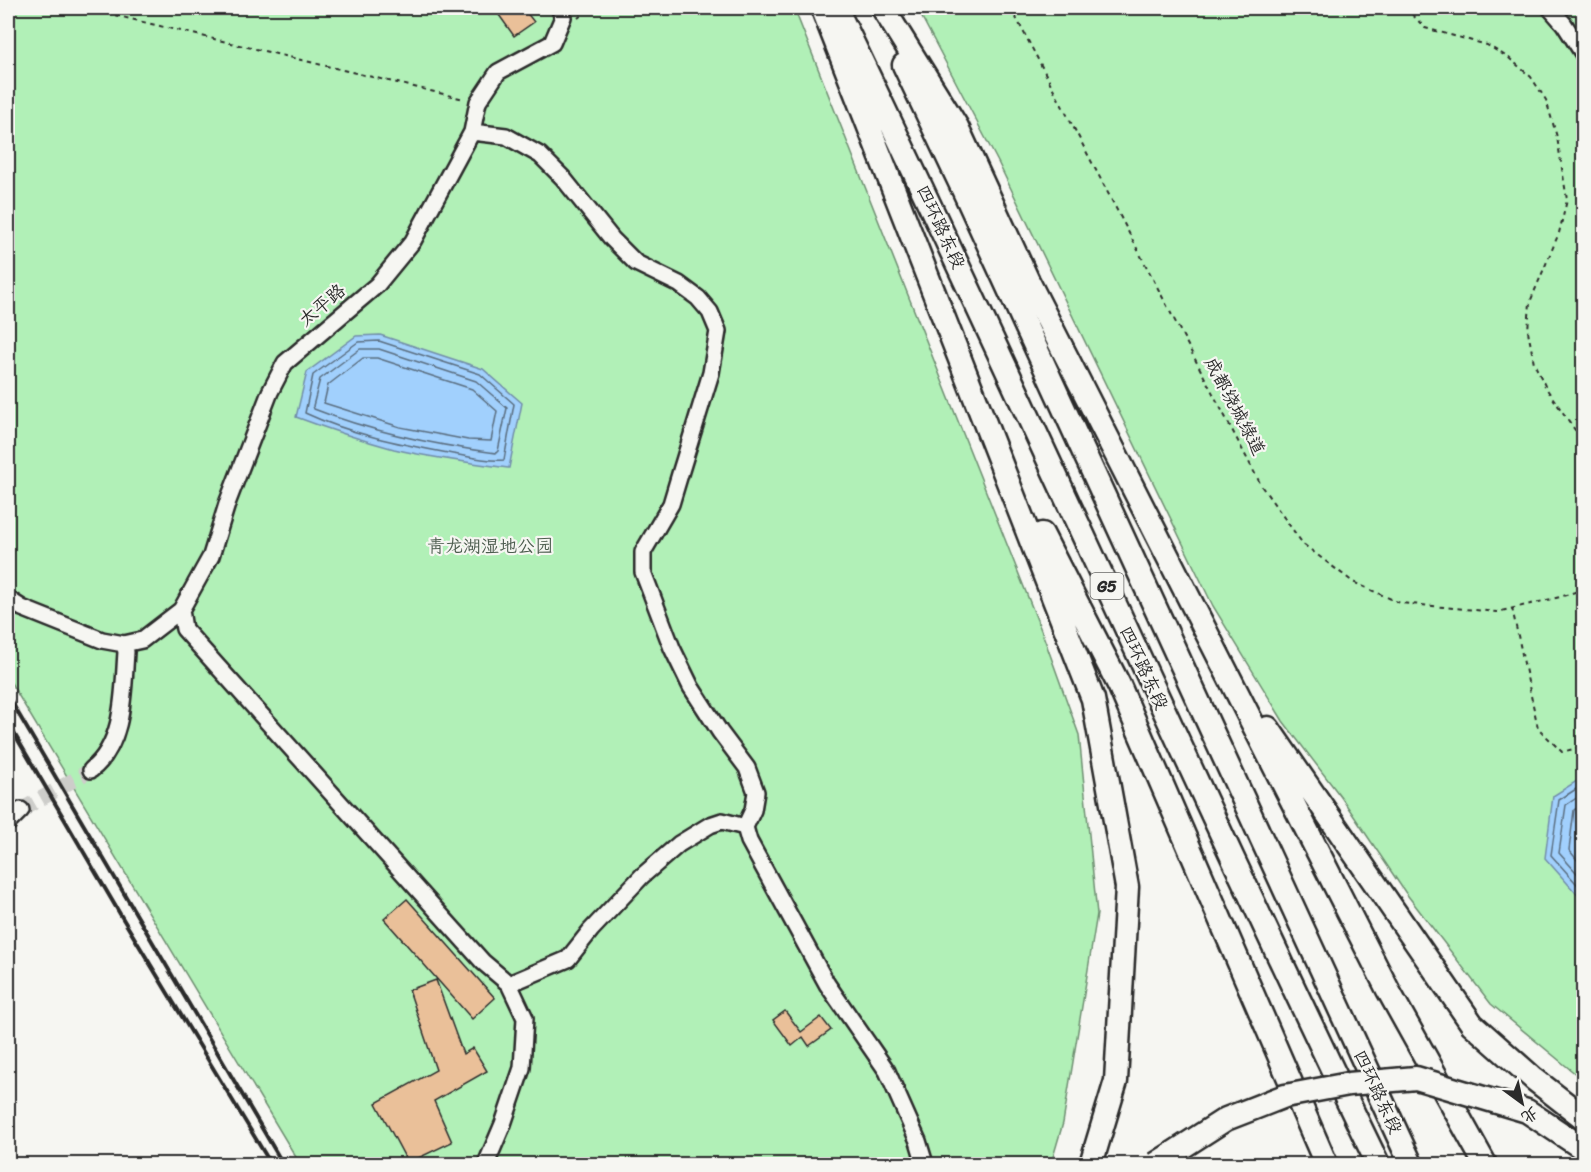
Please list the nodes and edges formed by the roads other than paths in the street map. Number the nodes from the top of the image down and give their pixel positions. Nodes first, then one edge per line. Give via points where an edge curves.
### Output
1 (559, 8) edge
2 (822, 8) edge
3 (836, 8) edge
4 (876, 8) edge
5 (883, 8) edge
6 (1550, 8) edge
7 (1584, 55) edge
8 (472, 132) junction
9 (981, 415) junction
10 (8, 599) edge
11 (181, 610) junction
12 (1208, 636) junction
13 (124, 644) junction
14 (91, 770) tunnel mouth
15 (21, 810) tunnel mouth
16 (8, 822) edge
17 (745, 827) junction
18 (509, 984) junction
19 (1584, 1118) edge
20 (1584, 1149) edge
21 (486, 1164) edge
22 (925, 1164) edge
23 (1091, 1164) edge
24 (1156, 1164) edge
25 (1326, 1164) edge
26 (1377, 1164) edge
27 (1411, 1164) edge
28 (1485, 1164) edge

1 - 8 street, 太平路 via 563,17 552,43 498,72 478,102
2 - 9 highway
3 - 26 highway, 四环路东段 / G5
4 - 27 highway, 四环路东段 / G5
5 - 12 highway via 957,127 1028,282
6 - 7 street
8 - 11 street, 太平路 via 414,241 377,285 285,363 257,425 211,556
8 - 17 street via 506,136 540,155 636,263 698,298 710,312 718,331 711,373 671,504 643,552 643,572 691,687 747,768 756,792
9 - 23 highway via 1093,699 1127,887 1116,1081
9 - 25 highway via 1119,685
10 - 13 street via 102,640
11 - 13 street, 太平路 via 142,640
11 - 18 street via 184,629 483,962
12 - 19 highway via 1472,1024
12 - 28 highway via 1388,990
13 - 14 street via 122,706 110,750
15 - 16 street
17 - 18 street via 722,821 679,844 642,876 568,959
17 - 22 street via 827,984 887,1071
18 - 21 street via 525,1018 522,1068
20 - 24 highway, bridge via 1527,1111 1416,1078 1349,1084 1285,1096 1226,1119

